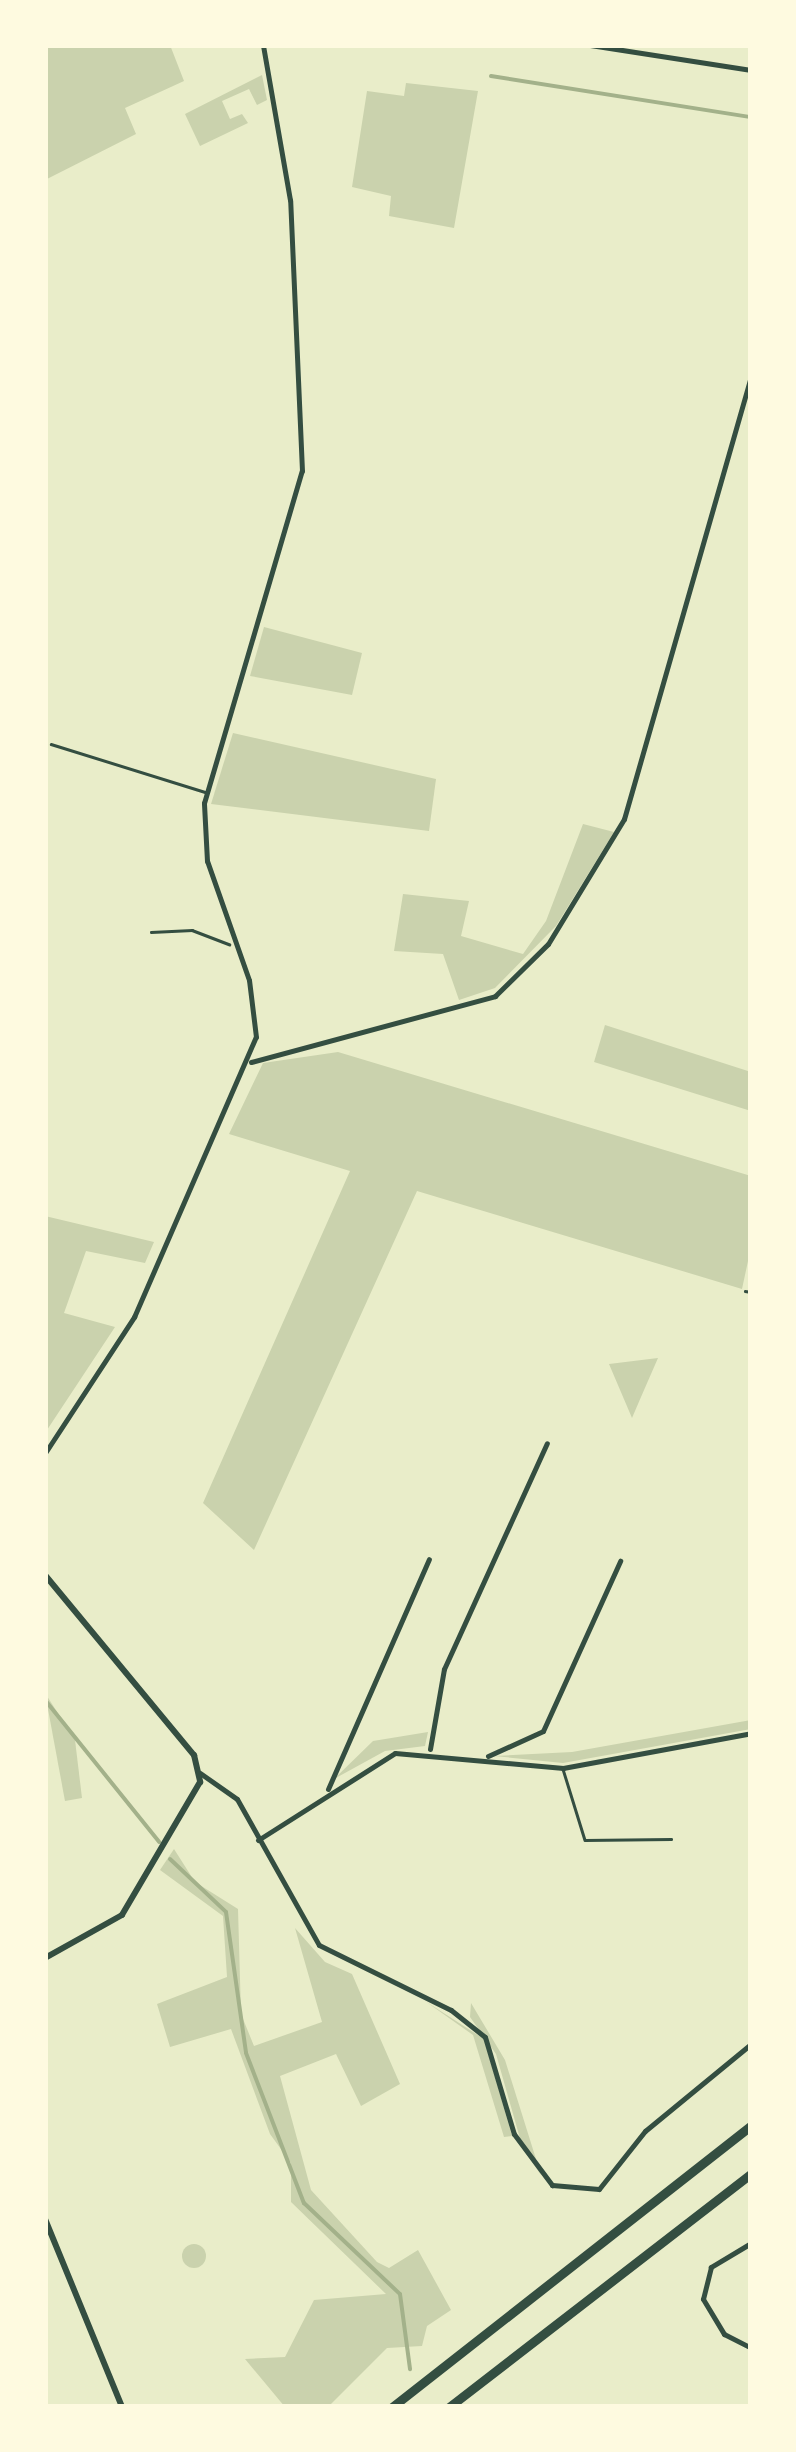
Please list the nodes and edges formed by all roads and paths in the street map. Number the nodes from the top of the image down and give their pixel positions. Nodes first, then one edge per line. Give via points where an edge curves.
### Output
1 (263, 45) edge
2 (590, 45) edge
3 (751, 70) edge
4 (751, 375) edge
5 (51, 744) dead end
6 (206, 792) junction
7 (151, 932) dead end
8 (235, 947) junction
9 (251, 1062) junction
10 (547, 1443) dead end
11 (45, 1453) edge
12 (428, 1559) dead end
13 (620, 1561) dead end
14 (45, 1575) edge
15 (751, 1733) edge
16 (430, 1749) junction
17 (486, 1758) junction
18 (563, 1768) junction
19 (200, 1773) junction
20 (328, 1789) junction
21 (671, 1839) dead end
22 (258, 1840) junction
23 (45, 1958) edge
24 (751, 2044) edge
25 (751, 2126) edge
26 (751, 2174) edge
27 (45, 2219) edge
28 (751, 2243) edge
29 (751, 2348) edge
30 (122, 2407) edge
31 (392, 2407) edge
32 (449, 2407) edge

1 - 6 street via 290,200 302,471
2 - 3 street
4 - 9 street via 624,820 548,944 494,996
5 - 6 lane
6 - 8 street via 207,861
7 - 8 path via 192,930
8 - 9 street via 257,1018
9 - 11 street via 134,1317
10 - 16 street via 444,1669
12 - 20 street
13 - 17 street via 543,1731
14 - 19 street
15 - 18 street
16 - 17 street
16 - 20 street via 382,1756
17 - 18 street
18 - 21 lane via 585,1840
19 - 22 street via 230,1791
19 - 23 street via 198,1792 122,1915
20 - 22 street
22 - 24 street via 319,1946 451,2010 485,2038 514,2134 552,2185 599,2189 645,2131
25 - 31 highway
26 - 32 highway
27 - 30 street
28 - 29 street via 711,2268 702,2299 724,2334

